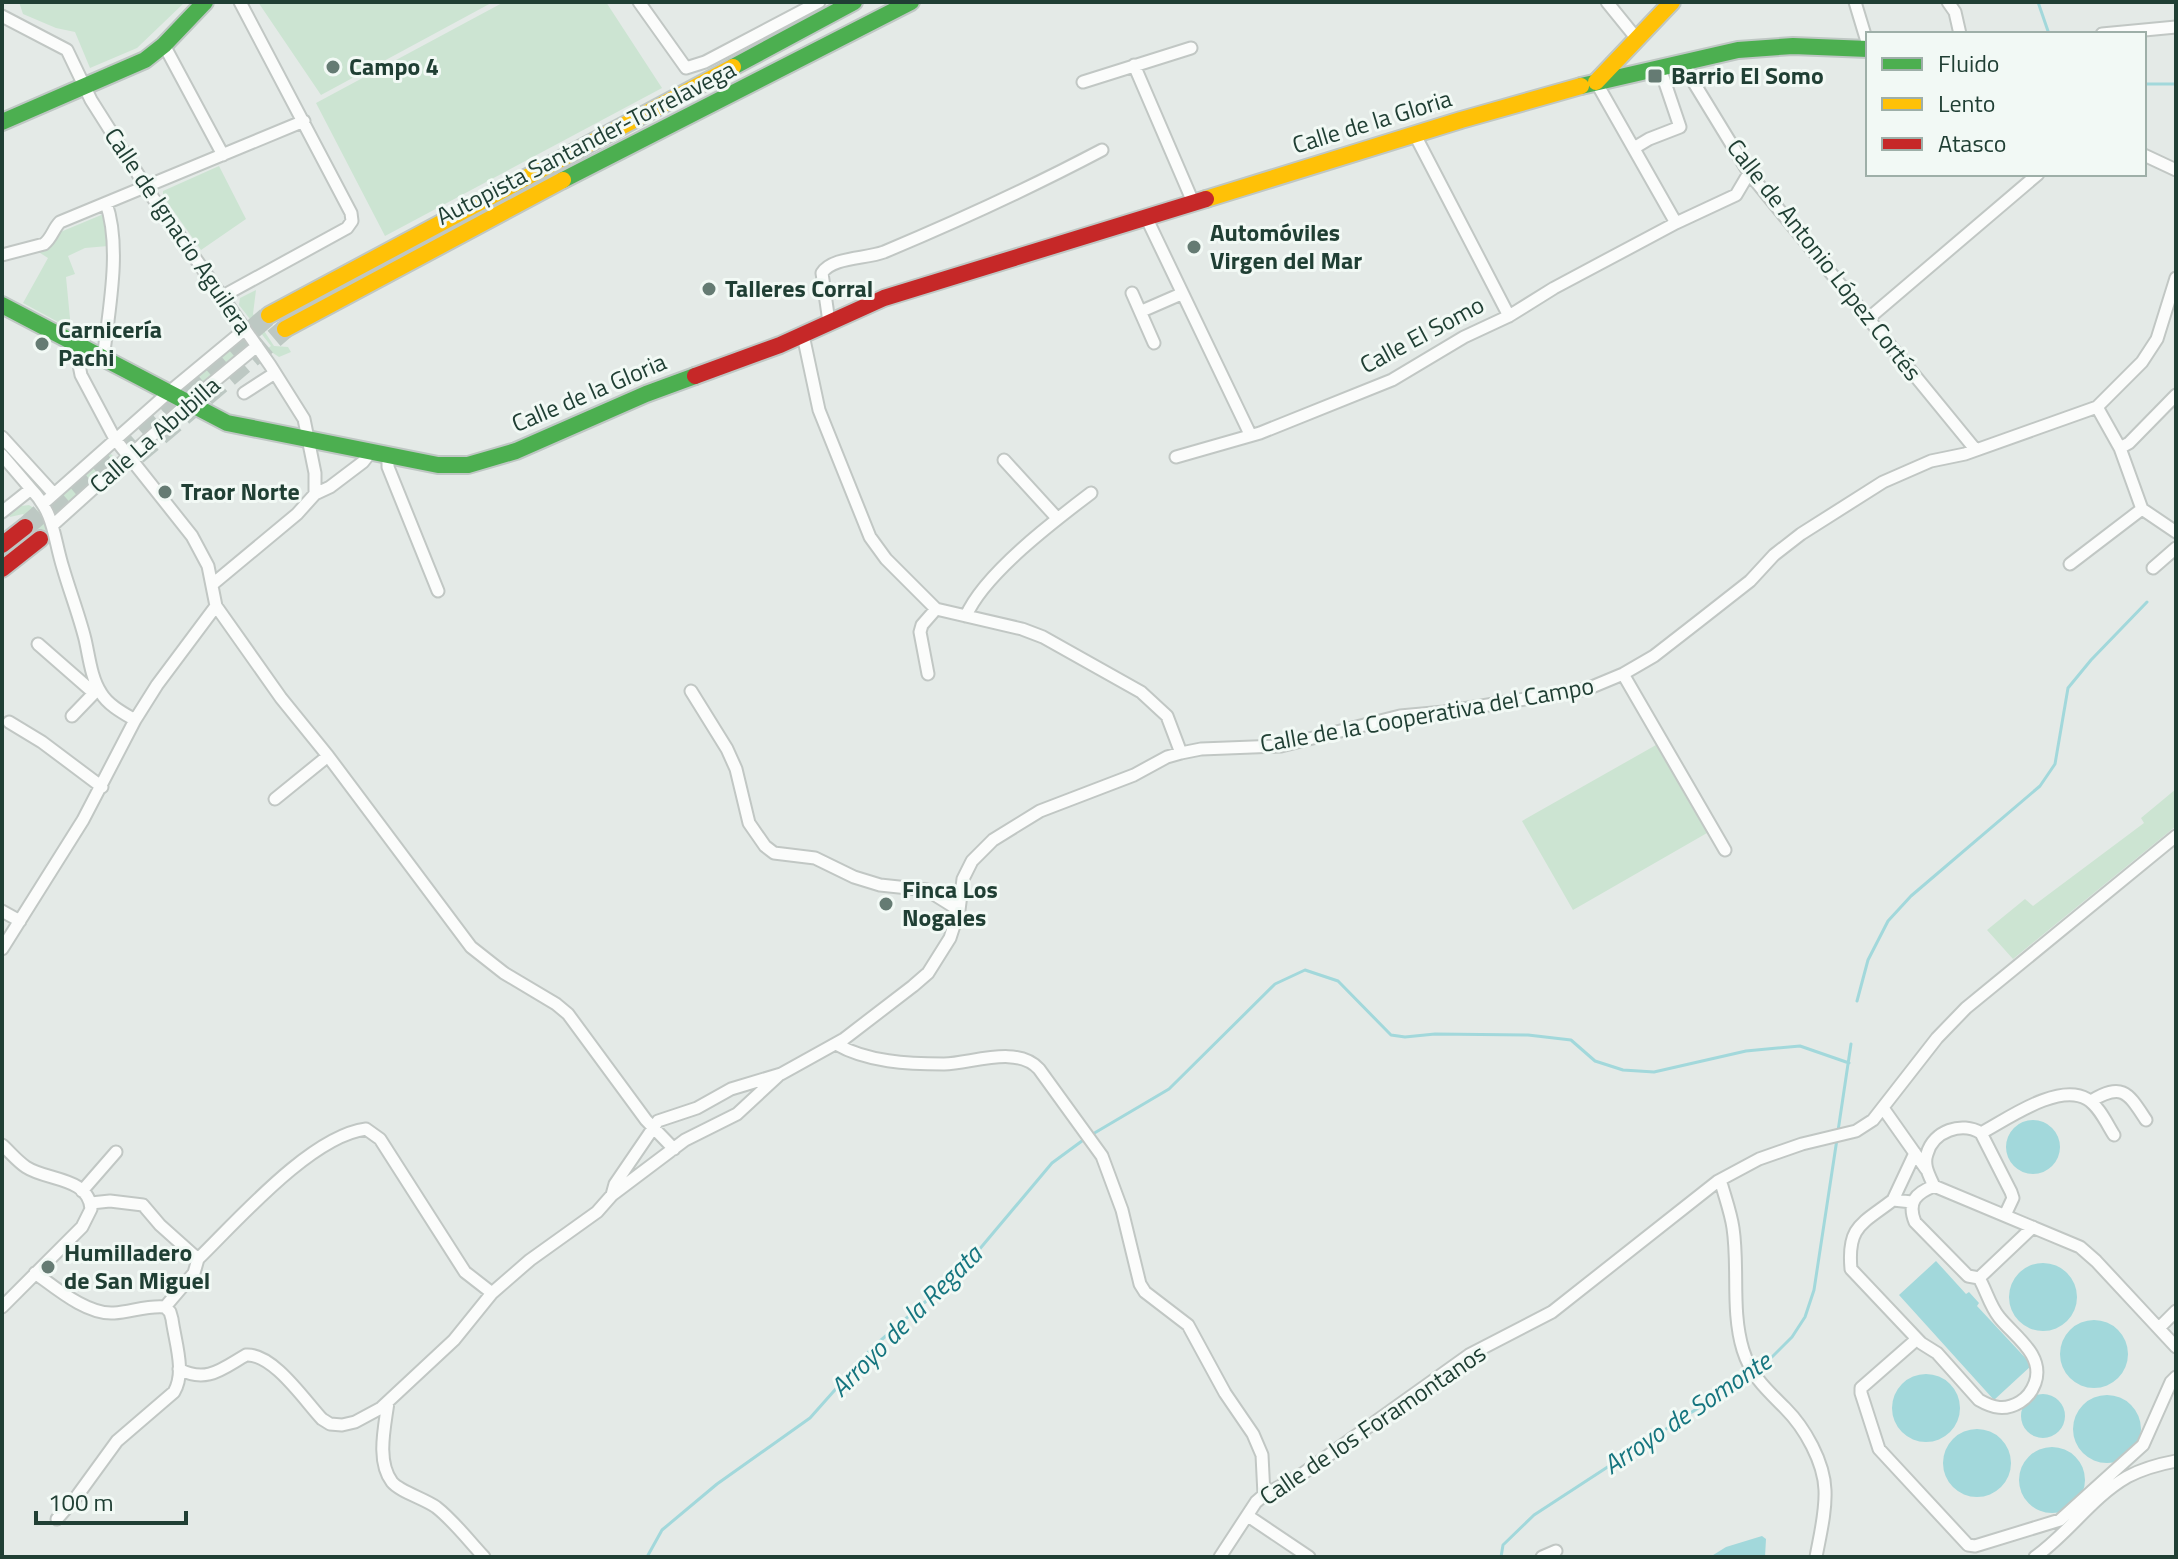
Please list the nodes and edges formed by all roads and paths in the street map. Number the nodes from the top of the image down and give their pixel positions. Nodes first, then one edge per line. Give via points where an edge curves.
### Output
1 (205, 2) edge
2 (240, 2) edge
3 (639, 2) edge
4 (819, 2) edge
5 (854, 2) edge
6 (911, 2) edge
7 (1607, 2) edge
8 (1672, 2) edge
9 (1855, 2) edge
10 (1948, 2) edge
11 (2, 16) edge
12 (2176, 27) edge
13 (1960, 32) edge
14 (2123, 32) edge
15 (1637, 39) junction
16 (1866, 40) edge
17 (164, 45) junction
18 (1866, 47) edge
19 (1191, 48) dead end
20 (1620, 59) junction
21 (1685, 62) junction
22 (1134, 65) junction
23 (1660, 68) junction
24 (1614, 78) junction
25 (1083, 82) dead end
26 (1596, 82) junction
27 (84, 86) junction
28 (304, 121) junction
29 (2, 122) edge
30 (1415, 135) junction
31 (1634, 148) junction
32 (1102, 150) dead end
33 (223, 155) junction
34 (2146, 156) edge
35 (2176, 170) edge
36 (1749, 173) junction
37 (2036, 176) edge
38 (146, 187) junction
39 (1193, 202) junction
40 (106, 203) junction
41 (1146, 217) junction
42 (1676, 223) junction
43 (2, 255) edge
44 (2176, 278) edge
45 (1132, 293) dead end
46 (1181, 294) junction
47 (221, 297) junction
48 (2, 305) edge
49 (1142, 311) junction
50 (269, 315) tunnel mouth
51 (1509, 316) junction
52 (1869, 318) junction
53 (829, 322) junction
54 (285, 329) tunnel mouth
55 (244, 330) junction
56 (803, 335) junction
57 (1154, 343) dead end
58 (75, 345) junction
59 (257, 346) junction
60 (103, 360) junction
61 (275, 373) junction
62 (168, 393) junction
63 (244, 393) dead end
64 (2176, 395) edge
65 (188, 403) junction
66 (2097, 407) junction
67 (1250, 434) junction
68 (2, 437) edge
69 (115, 439) junction
70 (307, 439) junction
71 (2120, 448) junction
72 (1975, 449) junction
73 (370, 453) junction
74 (2, 455) edge
75 (128, 457) junction
76 (388, 457) junction
77 (1176, 457) dead end
78 (1004, 460) dead end
79 (31, 489) junction
80 (1091, 493) dead end
81 (54, 494) junction
82 (315, 494) junction
83 (44, 503) junction
84 (2142, 509) junction
85 (2, 512) edge
86 (1057, 518) junction
87 (54, 524) junction
88 (25, 527) tunnel mouth
89 (2176, 532) edge
90 (40, 539) tunnel mouth
91 (2, 545) edge
92 (2176, 548) edge
93 (2070, 564) dead end
94 (2153, 568) dead end
95 (2, 569) edge
96 (214, 583) junction
97 (438, 591) dead end
98 (216, 606) junction
99 (936, 609) junction
100 (966, 616) junction
101 (38, 644) dead end
102 (928, 674) dead end
103 (1623, 674) junction
104 (96, 691) junction
105 (691, 691) dead end
106 (72, 716) dead end
107 (135, 720) junction
108 (9, 722) dead end
109 (1181, 753) junction
110 (328, 756) junction
111 (102, 787) junction
112 (275, 799) dead end
113 (2176, 836) edge
114 (1725, 850) dead end
115 (959, 910) junction
116 (2, 911) edge
117 (20, 921) junction
118 (2, 949) edge
119 (836, 1044) junction
120 (781, 1074) junction
121 (2091, 1101) junction
122 (1883, 1108) junction
123 (2146, 1120) dead end
124 (653, 1127) junction
125 (1981, 1133) junction
126 (2114, 1135) dead end
127 (2, 1145) edge
128 (674, 1149) junction
129 (116, 1152) dead end
130 (1915, 1153) junction
131 (1926, 1170) junction
132 (1718, 1181) junction
133 (1934, 1186) junction
134 (82, 1191) junction
135 (612, 1195) junction
136 (1893, 1200) junction
137 (1912, 1202) junction
138 (91, 1203) junction
139 (2005, 1215) junction
140 (2033, 1227) junction
141 (198, 1259) junction
142 (35, 1273) junction
143 (1979, 1278) junction
144 (492, 1293) junction
145 (2, 1307) edge
146 (165, 1307) junction
147 (2176, 1311) edge
148 (2159, 1328) junction
149 (1917, 1339) junction
150 (2176, 1347) edge
151 (179, 1369) junction
152 (2176, 1377) edge
153 (388, 1402) junction
154 (2176, 1461) edge
155 (1264, 1495) junction
156 (1248, 1516) junction
157 (57, 1519) dead end
158 (1556, 1551) dead end
159 (484, 1557) edge
160 (1220, 1557) edge
161 (1309, 1557) edge
162 (1542, 1557) edge
163 (1816, 1557) edge
164 (2035, 1557) edge

1 - 17 main road
2 - 28 street
3 - 4 street via 686,68
5 - 50 main road, Autopista Santander-Torrelavega
6 - 54 main road, Autopista Santander-Torrelavega
7 - 15 street
8 - 15 main road
9 - 16 street
10 - 13 street
11 - 27 street, Calle de Ignacio Aguilera via 67,50
12 - 14 street
15 - 20 main road
17 - 27 main road via 145,60
17 - 33 street
18 - 21 main road via 1757,47
19 - 22 street
20 - 24 main road
20 - 26 main road
21 - 23 main road
21 - 36 street, Calle de Antonio López Cortés
22 - 25 street
22 - 39 street
23 - 24 main road
23 - 31 street via 1680,127
24 - 26 main road, Calle de la Gloria
26 - 30 main road, Calle de la Gloria
26 - 31 street
27 - 29 main road
27 - 38 street, Calle de Ignacio Aguilera
28 - 33 street
28 - 47 street via 352,221
30 - 39 main road, Calle de la Gloria
30 - 51 street
31 - 42 street
32 - 53 street via 944,228 869,258 825,267
33 - 38 street
34 - 35 street
36 - 42 street, Calle El Somo via 1736,195
36 - 52 street, Calle de Antonio López Cortés
37 - 52 street
38 - 40 street
38 - 47 street, Calle de Ignacio Aguilera
39 - 41 main road, Calle de la Gloria
40 - 43 street via 60,222 50,240
40 - 60 street via 111,280
41 - 46 street
41 - 53 main road, Calle de la Gloria via 907,290
42 - 51 street, Calle El Somo
44 - 66 street via 2157,339
45 - 49 street
46 - 49 street
46 - 67 street
47 - 55 street, Calle de Ignacio Aguilera
48 - 58 main road, Calle de la Gloria
49 - 57 street
51 - 67 street, Calle El Somo via 1372,390
52 - 72 street, Calle de Antonio López Cortés
53 - 56 main road, Calle de la Gloria
55 - 59 street, Calle de Ignacio Aguilera
55 - 62 street, Calle La Abubilla
56 - 76 main road, Calle de la Gloria via 482,462 438,465
56 - 99 street via 819,410 870,537
58 - 60 main road, Calle de la Gloria
58 - 69 street via 81,375
59 - 61 street, Calle de Ignacio Aguilera
59 - 65 street, Calle La Abubilla
60 - 62 main road, Calle de la Gloria
61 - 63 street
61 - 70 street, Calle de Ignacio Aguilera via 304,419
62 - 65 main road, Calle de la Gloria
62 - 69 street, Calle La Abubilla
64 - 71 street
65 - 70 main road, Calle de la Gloria via 237,426
65 - 75 street, Calle La Abubilla
66 - 71 street
66 - 72 street, Calle de la Cooperativa del Campo
67 - 77 street, Calle El Somo
68 - 81 street
69 - 75 street
69 - 81 street, Calle La Abubilla
70 - 73 main road, Calle de la Gloria
70 - 82 street
71 - 84 street
72 - 103 street, Calle de la Cooperativa del Campo via 1931,461 1846,503 1774,555 1750,581 1654,656
73 - 76 main road, Calle de la Gloria
73 - 82 street
74 - 79 street
75 - 87 street, Calle La Abubilla
75 - 96 street via 192,536
76 - 97 street
78 - 86 street
79 - 83 street
79 - 85 street
80 - 86 street
81 - 83 street, Calle La Abubilla
82 - 96 street
83 - 87 street
84 - 89 street
84 - 93 street
86 - 100 street via 989,581
87 - 104 street
88 - 91 main road
90 - 95 main road
92 - 94 street
96 - 98 street
98 - 107 street
98 - 110 street
99 - 100 street
99 - 102 street via 920,632
100 - 109 street via 1043,637 1129,684 1167,716
101 - 104 street
103 - 109 street, Calle de la Cooperativa del Campo via 1587,689 1400,716 1281,746
103 - 114 street, Calle de la Cooperativa del Campo
104 - 106 street
104 - 107 street
105 - 115 street via 727,749 749,823 765,846 774,853 815,858 880,885 927,890
107 - 111 street
108 - 111 street
109 - 115 street via 1040,811 993,840 967,871
110 - 112 street
110 - 124 street via 471,947 568,1014
111 - 117 street
113 - 122 street via 1966,1008
115 - 119 street via 950,938 928,973
116 - 117 street
117 - 118 street
119 - 120 street
119 - 155 street via 885,1060 946,1064 1025,1058 1039,1069 1102,1156 1140,1284 1188,1325 1253,1434 1262,1455
120 - 124 street via 731,1089
120 - 128 street via 737,1114
121 - 123 street via 2119,1090 2132,1098
121 - 125 street via 2055,1097 2004,1117
121 - 126 street
122 - 130 street
122 - 132 street, Calle de los Foramontanos via 1850,1133 1759,1159
124 - 128 street
124 - 135 street
125 - 131 street via 1964,1127 1944,1133 1927,1150
125 - 139 street via 2013,1198
127 - 134 street via 25,1167
128 - 135 street
129 - 134 street
130 - 131 street
130 - 136 street
131 - 133 street
132 - 155 street, Calle de los Foramontanos via 1566,1303 1469,1355 1298,1477
132 - 163 street via 1733,1227 1738,1323 1748,1367 1803,1431 1825,1488
133 - 137 street
133 - 139 street
134 - 138 street
135 - 144 street
136 - 137 street
136 - 149 street via 1850,1239 1851,1269
137 - 143 street via 1915,1222 1968,1276
138 - 141 street via 143,1205
138 - 142 street via 82,1227
139 - 140 street
140 - 143 street
140 - 148 street via 2080,1247
141 - 144 street via 308,1156 345,1134 366,1129 380,1139 465,1272
141 - 146 street via 194,1273
142 - 145 street
142 - 146 street via 99,1312
143 - 149 street via 1996,1314 2038,1367 2032,1391 2022,1401 1999,1408 1979,1400 1937,1353
144 - 153 street via 454,1340
146 - 151 street via 172,1319
147 - 148 street
148 - 150 street
149 - 152 street via 1861,1393 1879,1449 1968,1545 2060,1520 2143,1445
151 - 153 street via 213,1375 253,1354 275,1367 330,1424 355,1422
151 - 157 street via 174,1392 117,1441
153 - 159 street via 383,1438 393,1483 434,1506
154 - 164 street via 2127,1477
155 - 156 street, Calle de los Foramontanos
156 - 160 street, Calle de los Foramontanos
156 - 161 street
158 - 162 street

